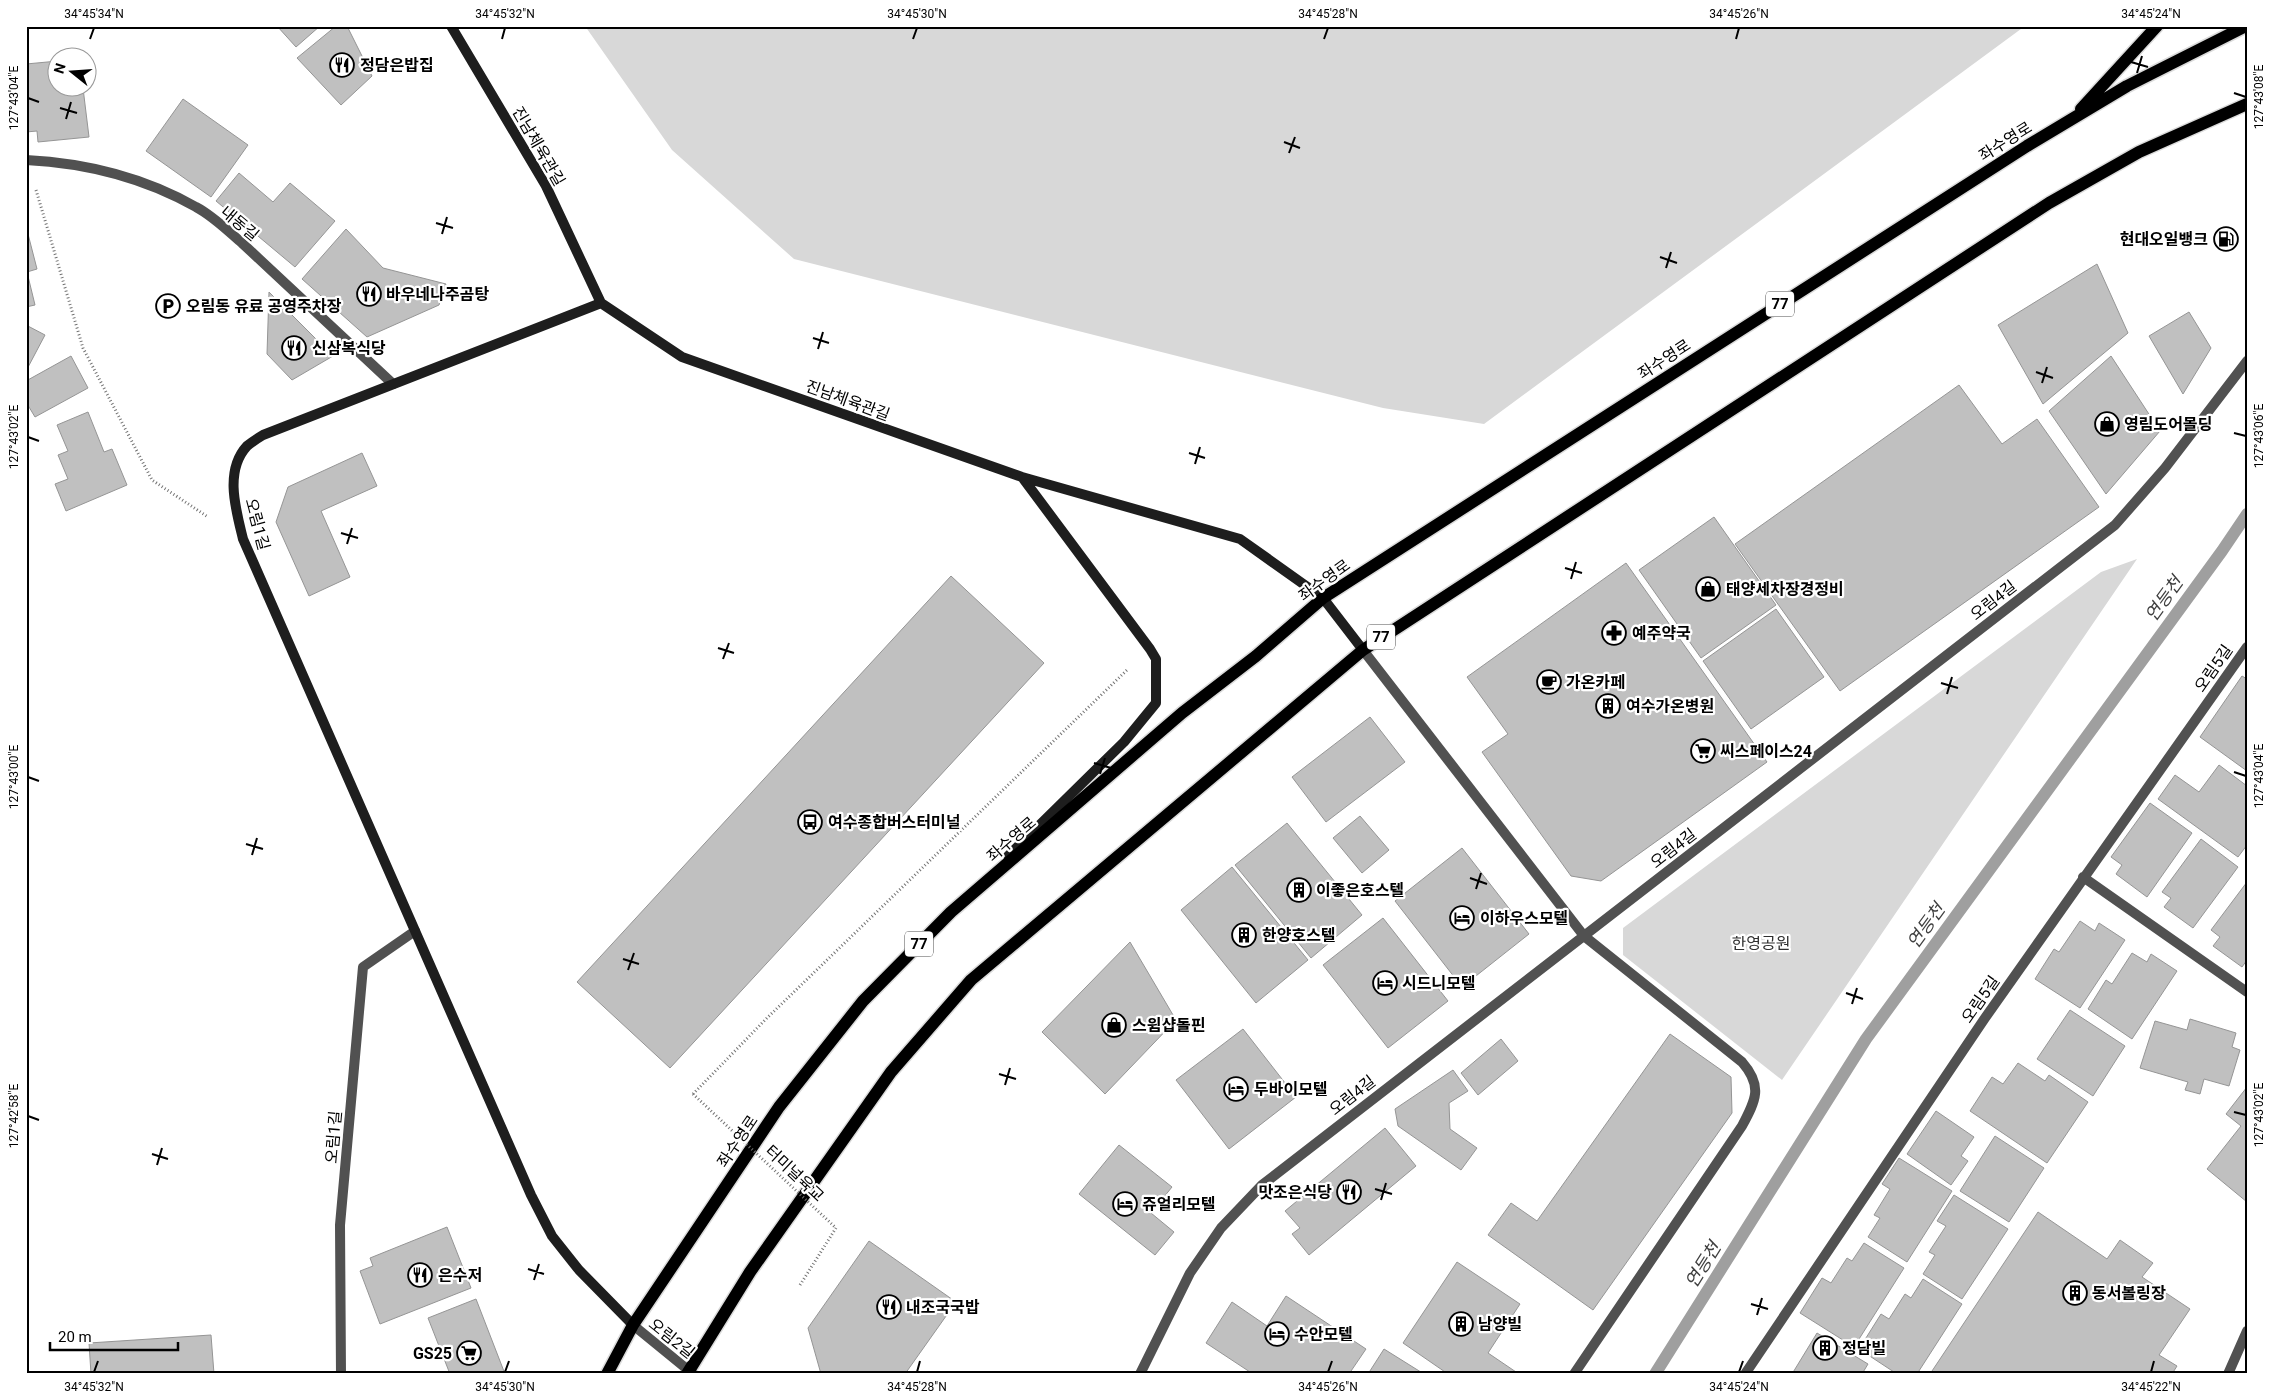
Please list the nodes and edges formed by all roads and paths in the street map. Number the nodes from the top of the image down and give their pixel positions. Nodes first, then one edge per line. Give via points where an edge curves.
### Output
1 (451, 26) edge
2 (2157, 26) edge
3 (2246, 26) edge
4 (2247, 104) edge
5 (2072, 119) junction
6 (27, 160) edge
7 (601, 303) junction
8 (2247, 361) edge
9 (393, 384) junction
10 (1022, 477) junction
11 (243, 539) junction
12 (1323, 598) junction
13 (2247, 647) edge
14 (1363, 650) junction
15 (1128, 670) dead end
16 (2083, 877) junction
17 (951, 912) junction
18 (415, 931) junction
19 (1584, 936) junction
20 (2247, 992) edge
21 (800, 1285) dead end
22 (633, 1325) junction
23 (2247, 1331) edge
24 (690, 1373) edge
25 (341, 1374) edge
26 (608, 1374) edge
27 (1140, 1374) edge
28 (1574, 1374) edge
29 (1745, 1374) edge
30 (2228, 1374) edge

1 - 7 street, 진남체육관길 via 546,186
2 - 5 main road
3 - 5 main road, 좌수영로 / 77 via 2127,86
4 - 14 main road, 77 via 2139,152 2049,203
5 - 12 main road, 좌수영로 / 77
6 - 9 street, 내동길 via 100,169 138,181 196,207 242,243
6 - 11 path via 84,348 152,480
7 - 9 street, 오림1길
7 - 10 street, 진남체육관길 via 682,357
8 - 19 street, 오림4길 via 2165,468 2114,525
9 - 11 street, 오림1길 via 264,435 248,446 238,460 233,481 235,508
10 - 12 street, 진남체육관길 via 1240,539
10 - 17 street via 1156,659 1156,703 1124,742
11 - 18 street, 오림1길
12 - 14 street, 진남체육관길
12 - 17 main road, 좌수영로 / 77 via 1256,656 1182,713
13 - 16 street, 오림5길
14 - 19 street
14 - 24 main road, 77 via 971,980 891,1072 750,1272
15 - 21 path, 터미널육교, bridge via 767,1018 693,1094 836,1228
16 - 20 street
16 - 29 street, 오림5길
17 - 22 main road, 좌수영로 / 77 via 864,1001 779,1107
18 - 22 street, 오림1길 via 552,1236 579,1270
18 - 25 street, 오림1길 via 363,967 340,1225
19 - 27 street, 오림4길 via 1262,1185 1221,1228 1190,1273
19 - 28 street via 1742,1062 1756,1083 1750,1110 1742,1126
22 - 24 street, 오림2길
22 - 26 main road, 좌수영로 / 77
23 - 30 street

